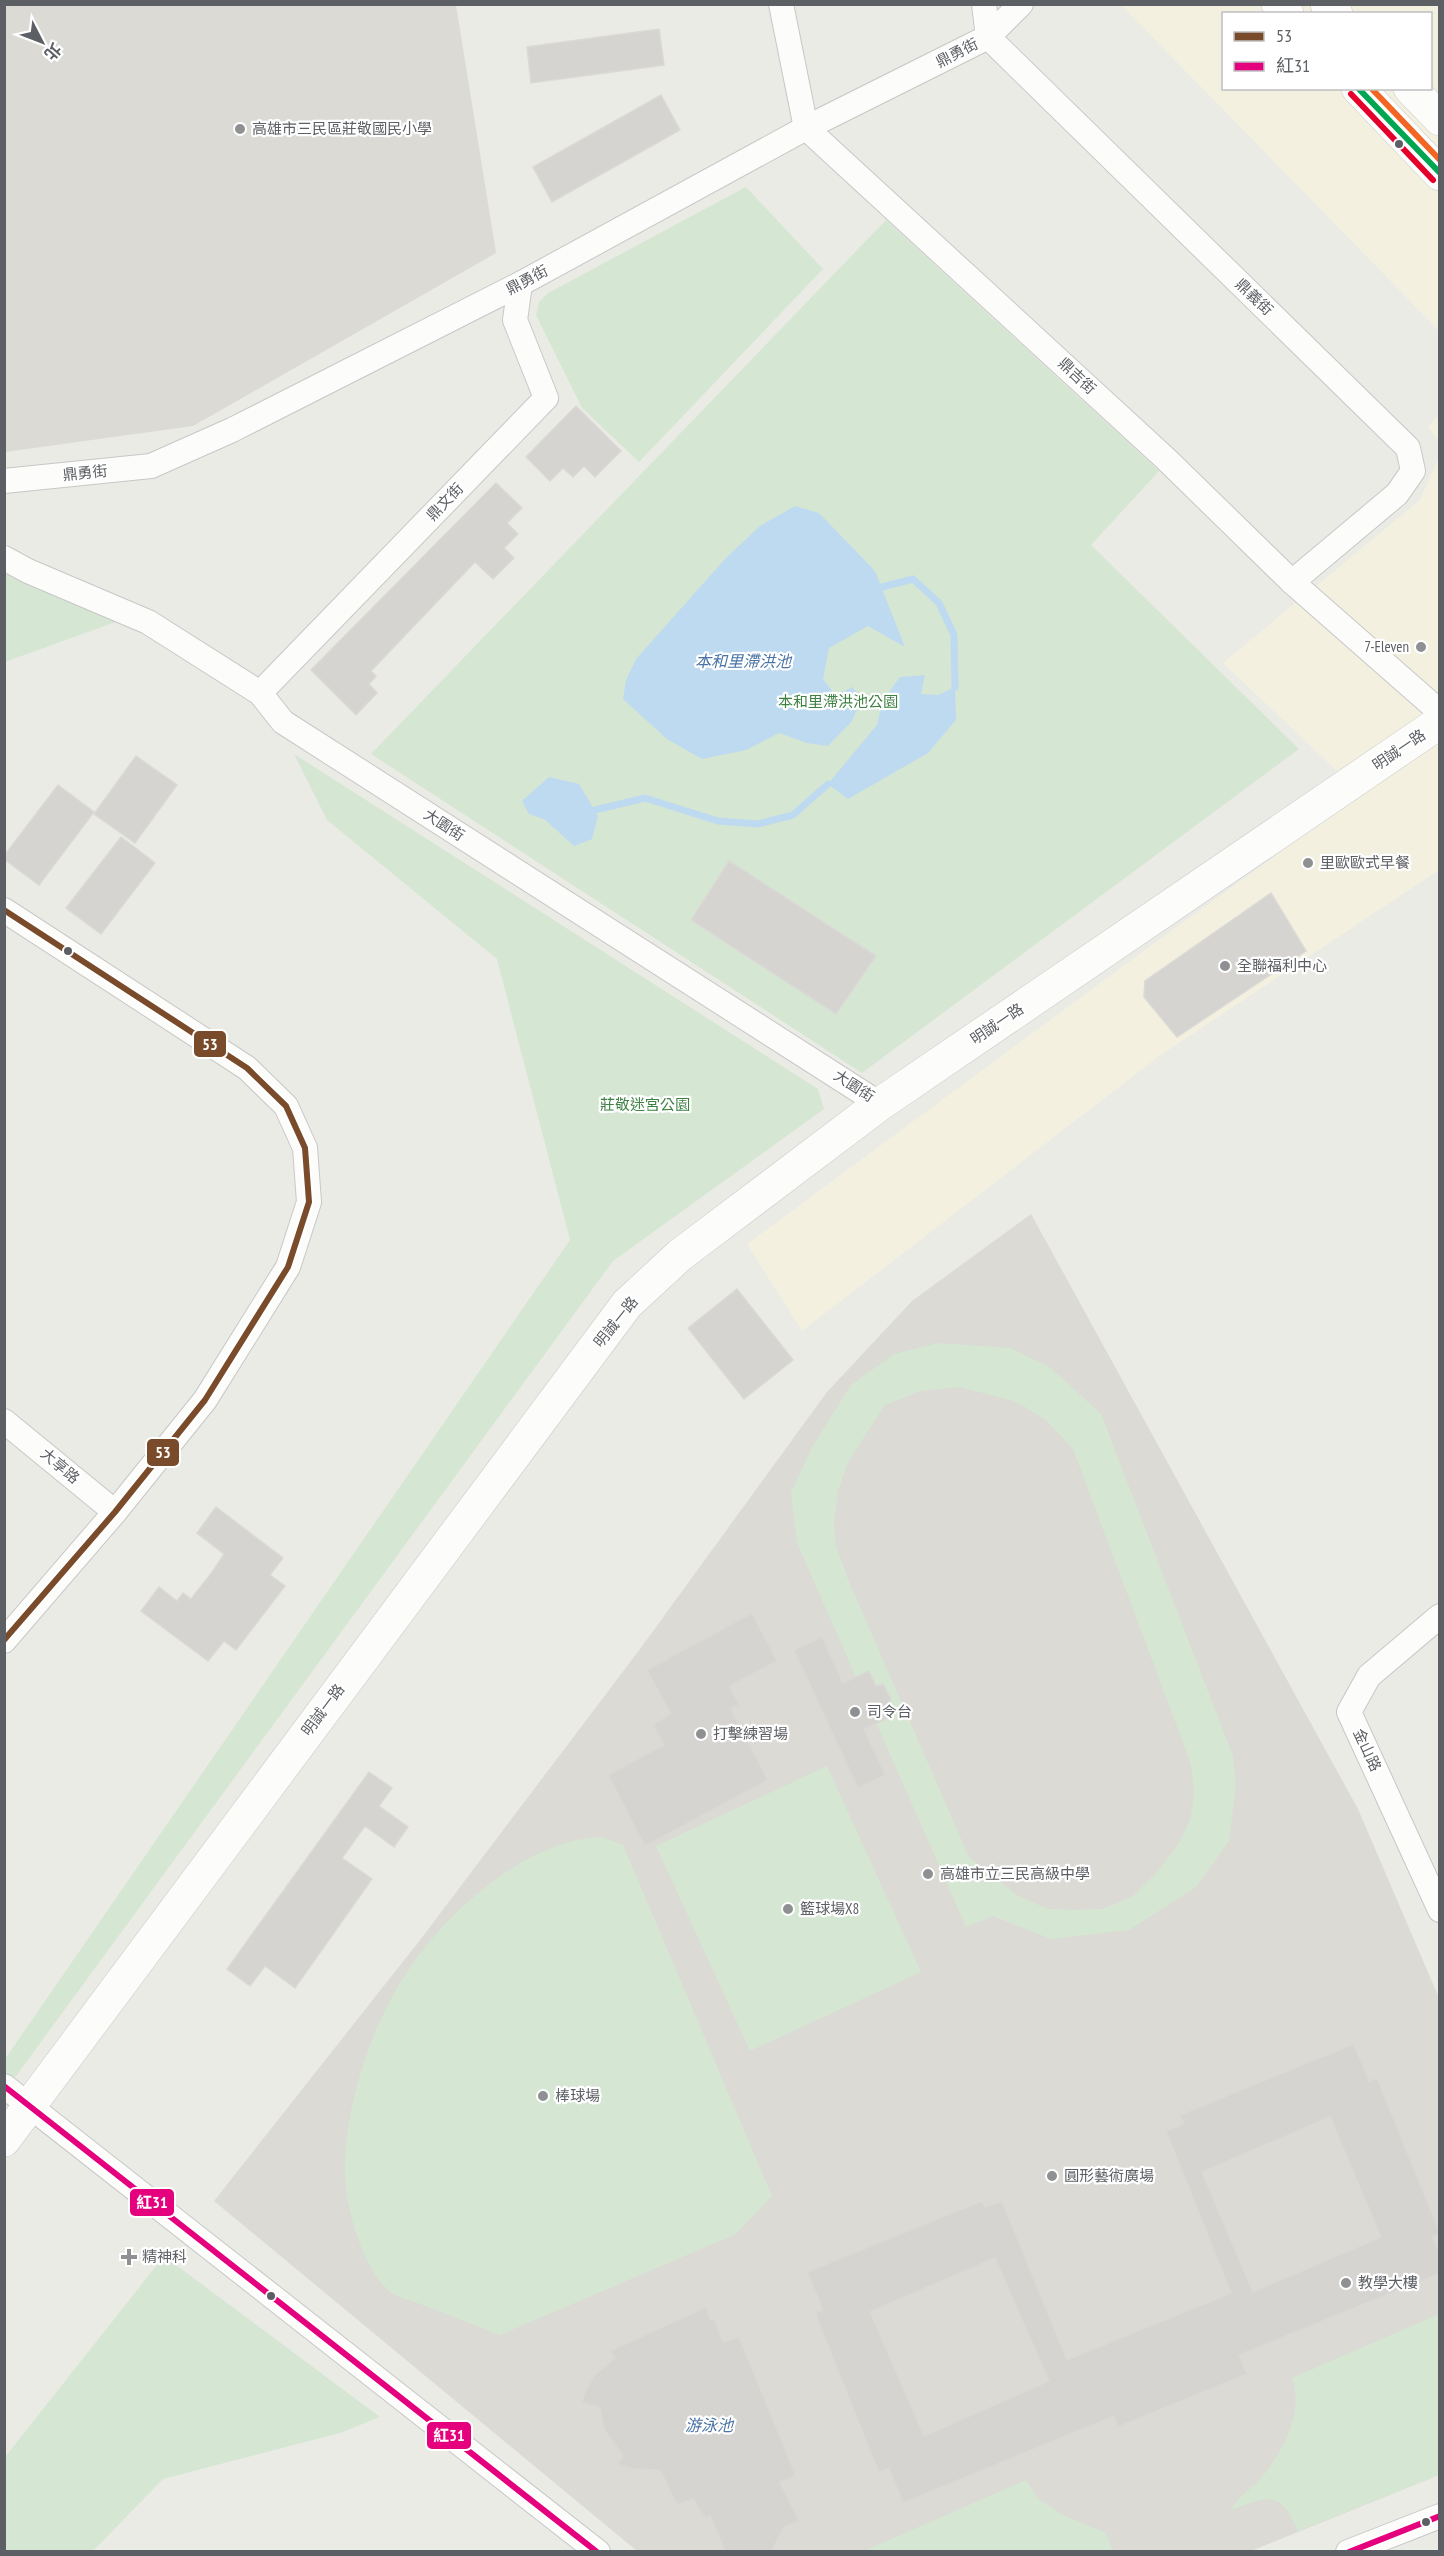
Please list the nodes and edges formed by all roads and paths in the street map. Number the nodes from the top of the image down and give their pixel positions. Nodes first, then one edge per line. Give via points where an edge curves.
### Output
1 (782, 4) edge
2 (984, 4) edge
3 (1021, 4) edge
4 (988, 37) junction
5 (1360, 90) edge
6 (1412, 90) edge
7 (1440, 119) edge
8 (806, 129) junction
9 (1437, 167) edge
10 (520, 284) junction
11 (4, 481) edge
12 (4, 558) edge
13 (1292, 582) junction
14 (260, 693) junction
15 (1440, 712) edge
16 (1440, 722) edge
17 (4, 910) edge
18 (880, 1104) junction
19 (4, 1421) edge
20 (115, 1512) junction
21 (1440, 1616) edge
22 (4, 1641) edge
23 (1440, 1910) edge
24 (16, 2096) edge
25 (4, 2140) edge
26 (1440, 2516) edge
27 (598, 2552) edge
28 (1348, 2552) edge

1 - 8 street
2 - 4 street
3 - 4 street, 鼎勇街
4 - 8 street, 鼎勇街
4 - 13 street, 鼎義街 via 1408,448 1413,471 1397,494
5 - 9 street
6 - 7 street
8 - 10 street, 鼎勇街
8 - 13 street, 鼎吉街 via 1166,459
10 - 11 street, 鼎勇街 via 232,430 152,466
10 - 14 street, 鼎文街 via 515,320 546,398
12 - 14 street, 大園街 via 148,622
13 - 15 street, 鼎吉街
14 - 18 street, 大園街 via 284,722
16 - 18 street, 明誠一路
17 - 20 street via 248,1068 286,1107 305,1148 309,1202 288,1267 205,1400
18 - 24 street, 明誠一路 via 680,1255 627,1304
19 - 20 street, 大享路
20 - 22 street
21 - 23 street, 金山路 via 1369,1676 1349,1712
24 - 25 street, 明誠一路
24 - 27 street
26 - 28 street

